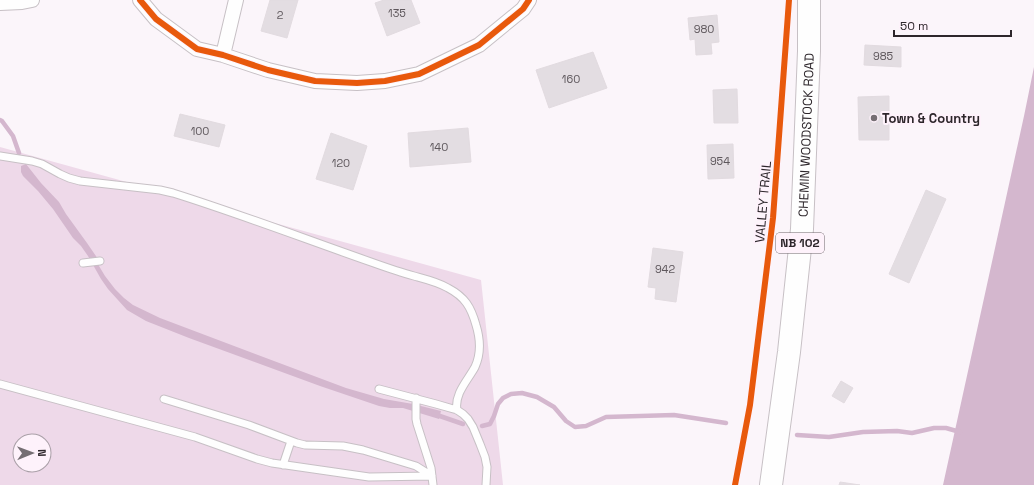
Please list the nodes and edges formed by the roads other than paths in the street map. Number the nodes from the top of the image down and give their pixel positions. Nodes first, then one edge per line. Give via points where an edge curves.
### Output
1 (32, 0) edge
2 (140, 0) edge
3 (236, 0) edge
4 (529, 0) edge
5 (809, 0) edge
6 (0, 3) edge
7 (223, 55) junction
8 (0, 156) edge
9 (100, 261) dead end
10 (83, 263) dead end
11 (0, 384) edge
12 (379, 390) dead end
13 (164, 399) dead end
14 (416, 400) junction
15 (457, 410) junction
16 (291, 441) junction
17 (283, 465) junction
18 (432, 476) junction
19 (433, 485) edge
20 (486, 485) edge
21 (771, 485) edge

1 - 6 street
2 - 7 street via 156,19 197,49
3 - 7 street
4 - 7 street via 523,9 479,45 419,74 385,81 357,83 315,80 268,70
5 - 21 main road, CHEMIN WOODSTOCK ROAD / NB 102 via 802,229
8 - 15 lane via 42,164 80,181 173,193 448,287 466,301 472,311 480,344 475,366 457,400
9 - 10 lane
11 - 17 lane via 195,437 257,459
12 - 14 lane
13 - 16 lane via 249,425
14 - 15 lane
14 - 18 lane via 416,419
15 - 20 lane via 468,419 480,444 487,467
16 - 17 lane
16 - 18 lane via 306,445 343,446 362,450 416,466
17 - 18 lane via 369,477
18 - 19 lane

